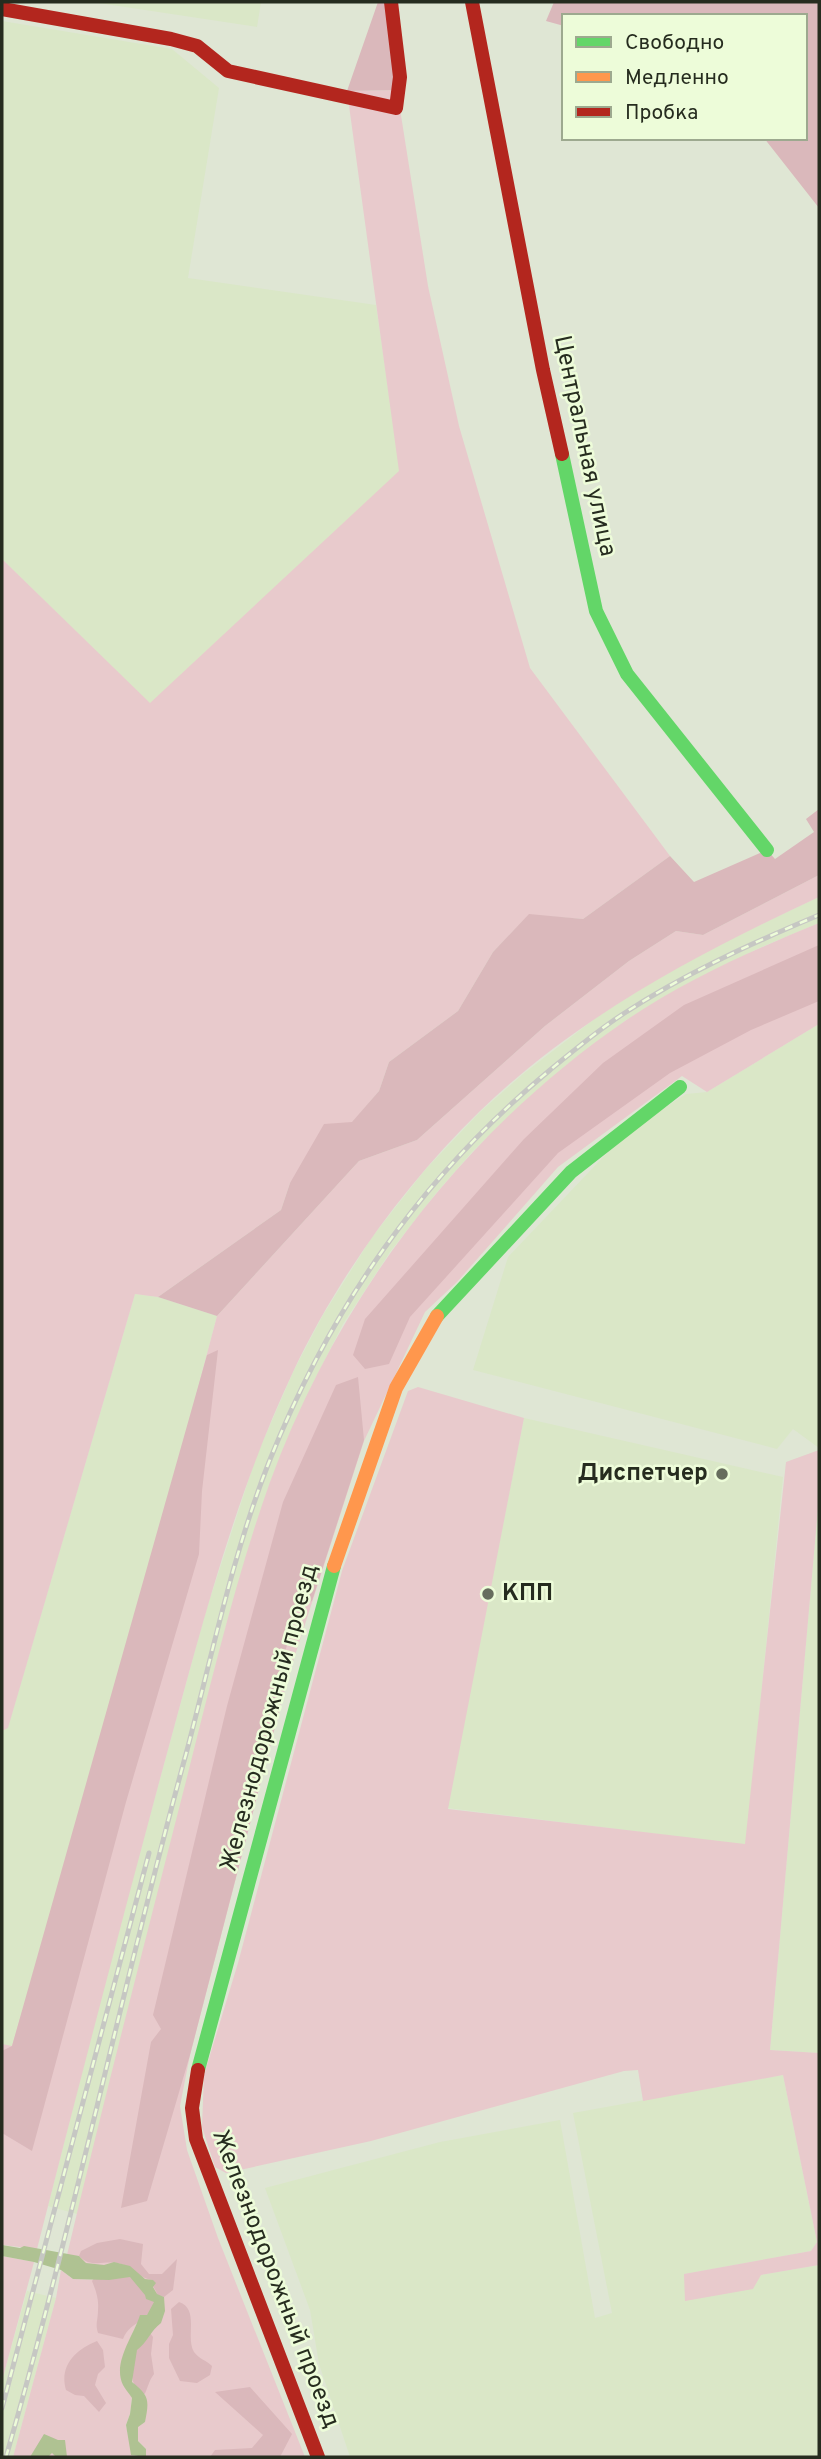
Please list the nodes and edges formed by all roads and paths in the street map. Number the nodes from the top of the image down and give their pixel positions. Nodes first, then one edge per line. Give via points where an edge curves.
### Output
1 (391, 2) edge
2 (472, 2) edge
3 (2, 9) edge
4 (767, 850) dead end
5 (680, 1087) dead end
6 (318, 2457) edge

1 - 3 street via 400,77 396,108 228,71 197,46 171,38
2 - 4 street, Центральная улица via 543,370 596,611 627,674
5 - 6 street, Железнодорожный проезд via 571,1172 432,1322 396,1388 328,1584 197,2073 192,2108 196,2139

